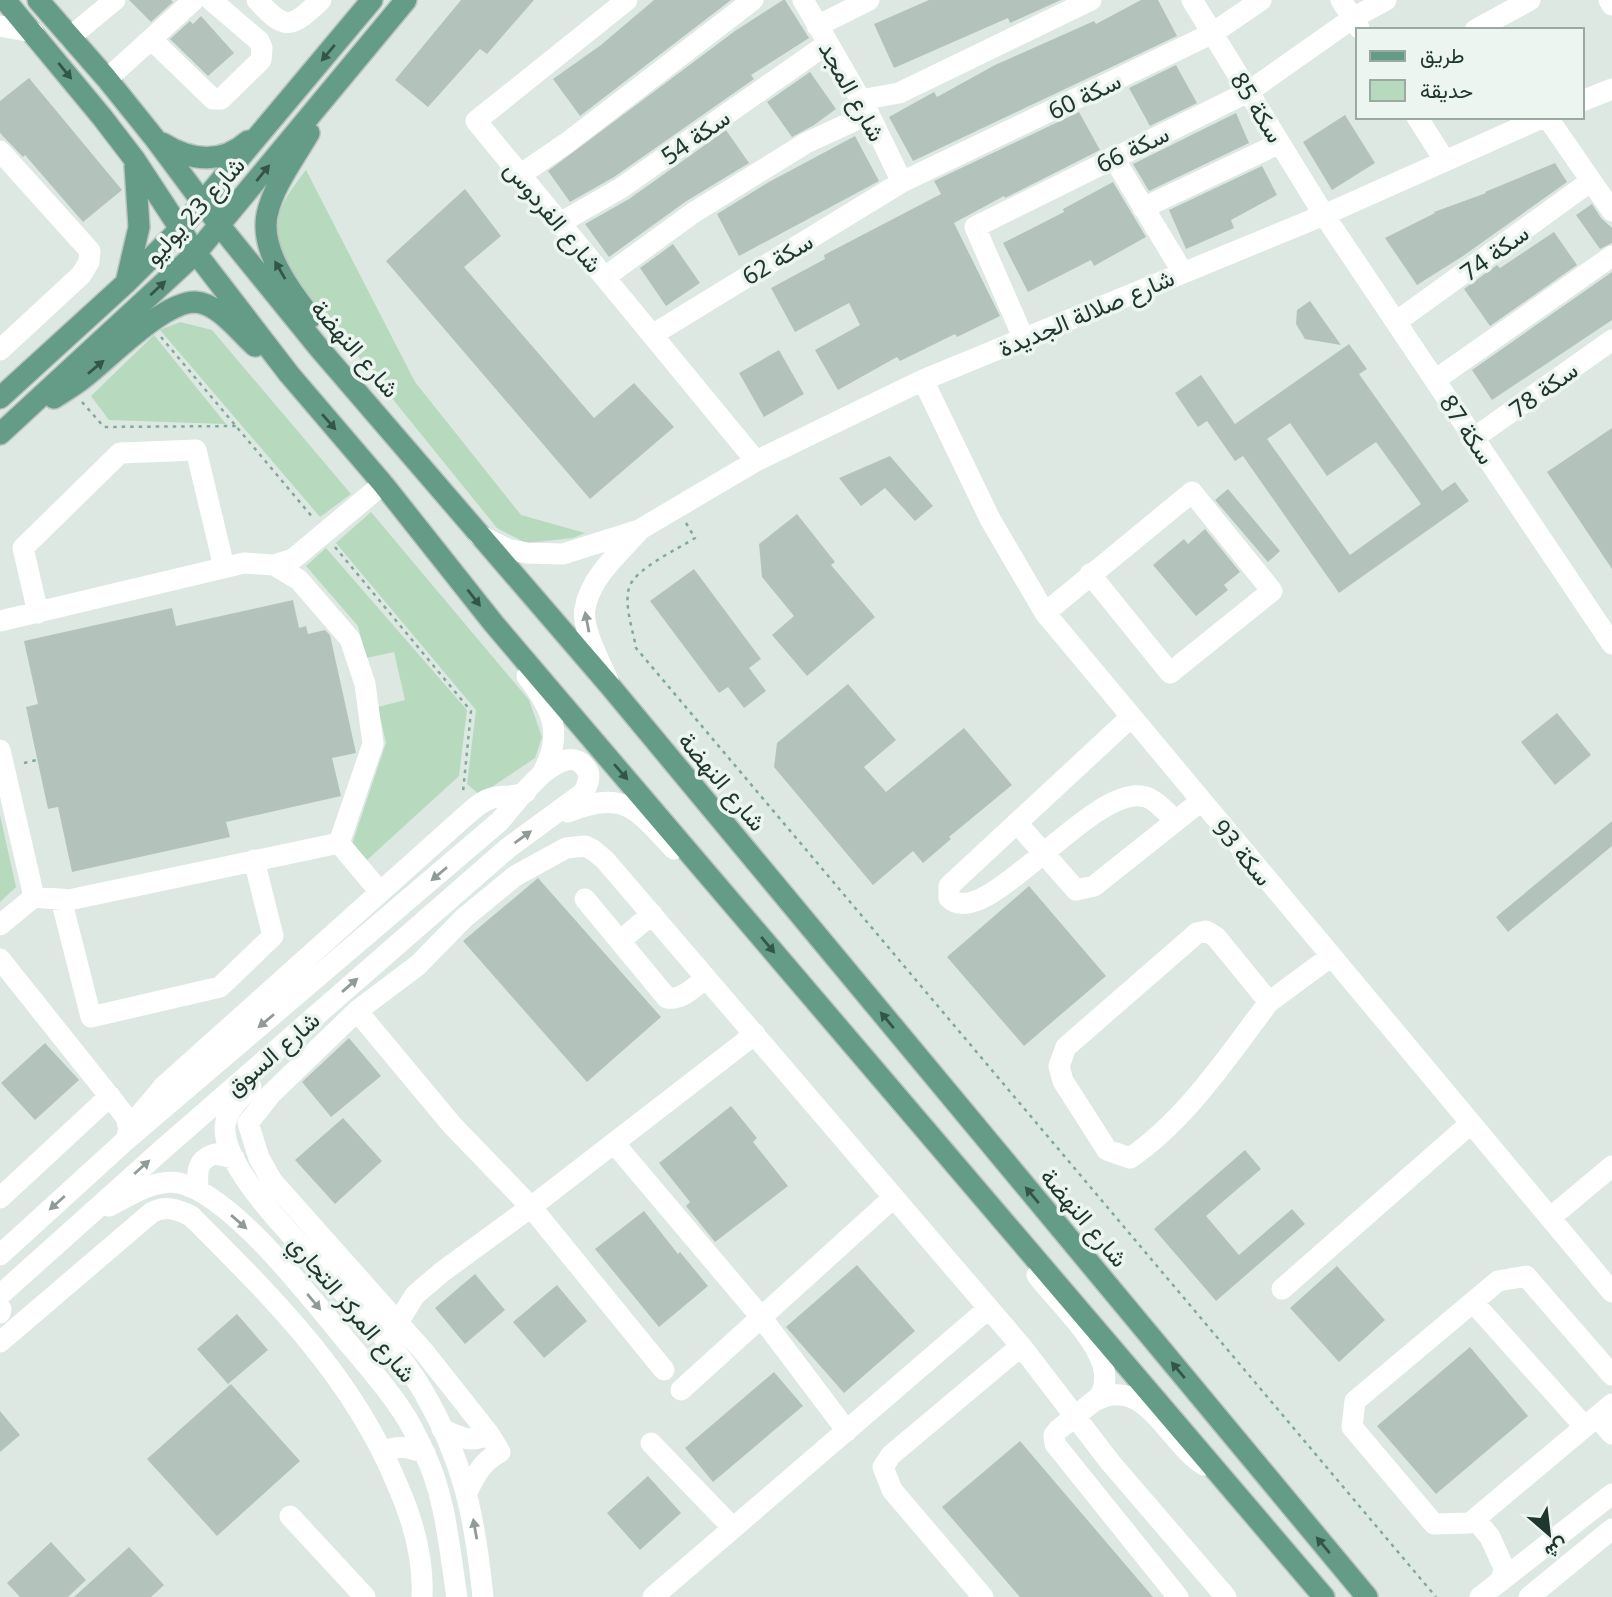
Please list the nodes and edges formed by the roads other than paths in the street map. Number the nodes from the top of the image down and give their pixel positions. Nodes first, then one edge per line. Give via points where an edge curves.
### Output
1 (5, 0) edge
2 (38, 0) edge
3 (115, 0) edge
4 (194, 0) edge
5 (211, 0) edge
6 (257, 0) edge
7 (321, 0) edge
8 (372, 0) edge
9 (405, 0) edge
10 (627, 0) edge
11 (754, 0) edge
12 (803, 0) edge
13 (869, 0) edge
14 (1091, 0) edge
15 (1192, 0) edge
16 (1261, 0) edge
17 (1341, 0) edge
18 (1387, 0) edge
19 (1530, 0) edge
20 (1609, 0) edge
21 (1612, 5) edge
22 (1357, 24) edge
23 (0, 26) edge
24 (1479, 28) edge
25 (33, 32) junction
26 (1213, 33) junction
27 (822, 35) junction
28 (70, 37) junction
29 (151, 39) junction
30 (343, 74) junction
31 (107, 79) junction
32 (1612, 89) edge
33 (1248, 92) junction
34 (1584, 100) edge
35 (865, 107) junction
36 (1418, 119) edge
37 (1540, 119) edge
38 (1546, 119) edge
39 (269, 124) junction
40 (156, 140) junction
41 (1280, 144) junction
42 (1, 156) edge
43 (1113, 157) junction
44 (135, 160) junction
45 (1445, 161) junction
46 (520, 175) junction
47 (1591, 181) junction
48 (902, 182) junction
49 (203, 203) junction
50 (1143, 208) junction
51 (1612, 211) edge
52 (1324, 215) junction
53 (560, 223) junction
54 (220, 226) junction
55 (180, 229) junction
56 (196, 253) junction
57 (1612, 256) edge
58 (1182, 271) junction
59 (605, 277) junction
60 (126, 283) junction
61 (1396, 322) junction
62 (652, 335) junction
63 (1023, 337) junction
64 (1612, 340) edge
65 (0, 350) edge
66 (923, 380) junction
67 (1435, 380) junction
68 (357, 389) junction
69 (303, 393) junction
70 (0, 398) edge
71 (0, 434) edge
72 (1474, 438) junction
73 (756, 461) junction
74 (383, 484) junction
75 (639, 530) junction
76 (477, 534) junction
77 (274, 565) junction
78 (224, 567) junction
79 (1090, 574) junction
80 (38, 613) junction
81 (1045, 613) junction
82 (0, 621) edge
83 (494, 624) junction
84 (1612, 644) edge
85 (610, 686) junction
86 (1131, 717) junction
87 (0, 750) edge
88 (541, 776) junction
89 (526, 792) junction
90 (1200, 801) junction
91 (549, 818) junction
92 (1176, 821) junction
93 (1017, 822) junction
94 (339, 843) junction
95 (1044, 854) junction
96 (254, 860) junction
97 (705, 871) junction
98 (380, 892) junction
99 (34, 897) junction
100 (61, 899) junction
101 (585, 899) dead end
102 (652, 914) junction
103 (0, 925) edge
104 (418, 927) junction
105 (620, 941) junction
106 (397, 944) junction
107 (435, 948) junction
108 (1330, 957) junction
109 (0, 959) edge
110 (418, 965) junction
111 (706, 978) junction
112 (1269, 1002) junction
113 (357, 1011) junction
114 (755, 1034) junction
115 (281, 1046) junction
116 (94, 1076) junction
117 (163, 1086) junction
118 (110, 1096) junction
119 (1470, 1124) junction
120 (127, 1135) junction
121 (614, 1143) junction
122 (234, 1158) junction
123 (1612, 1166) edge
124 (198, 1190) junction
125 (894, 1197) junction
126 (0, 1198) edge
127 (531, 1207) junction
128 (92, 1213) junction
129 (1550, 1218) junction
130 (1025, 1248) junction
131 (0, 1255) edge
132 (1282, 1289) dead end
133 (1612, 1292) edge
134 (0, 1294) edge
135 (1473, 1302) junction
136 (989, 1308) junction
137 (761, 1317) junction
138 (3, 1320) edge
139 (397, 1324) junction
140 (1021, 1346) junction
141 (664, 1370) dead end
142 (1612, 1374) edge
143 (681, 1390) dead end
144 (389, 1393) junction
145 (1093, 1402) junction
146 (1598, 1416) edge
147 (1075, 1417) junction
148 (371, 1429) junction
149 (442, 1429) junction
150 (847, 1431) junction
151 (1612, 1434) edge
152 (494, 1443) junction
153 (651, 1443) dead end
154 (383, 1452) junction
155 (425, 1453) junction
156 (1213, 1470) junction
157 (467, 1492) junction
158 (1612, 1494) edge
159 (290, 1516) dead end
160 (1475, 1519) junction
161 (733, 1528) junction
162 (1612, 1530) edge
163 (1501, 1581) junction
164 (454, 1592) edge
165 (1367, 1595) edge
166 (365, 1597) edge
167 (422, 1597) edge
168 (483, 1597) edge
169 (653, 1597) edge
170 (983, 1597) edge
171 (1178, 1597) edge
172 (1226, 1597) edge
173 (1324, 1597) edge
174 (1480, 1597) edge
175 (1529, 1597) edge

1 - 25 main road
2 - 28 main road, شارع النهضة
3 - 28 street
4 - 29 street
5 - 29 street via 262,48 261,60 221,99 213,99
6 - 7 street via 272,16 290,23 298,22
8 -> 39 main road, شارع 23 يوليو
9 - 30 main road, شارع 23 يوليو
10 - 46 street, شارع الفردوس via 476,121
11 - 46 street
12 - 27 street, شارع المجد
13 - 27 street, سكة 54
14 - 35 street
15 - 26 street, سكة 85
16 - 26 street, سكة 60
17 - 22 street
18 - 22 street, سكة 66
19 - 24 street
20 - 21 street
22 - 33 street, سكة 66
23 - 25 street
25 -> 44 main road
26 - 33 street, سكة 85
26 - 48 street, سكة 60
27 - 35 street, شارع المجد
27 - 53 street, سكة 54 via 621,188
28 - 31 main road, شارع النهضة
29 - 31 street
54 -> 30 main road, شارع 23 يوليو
68 -> 30 main road via 274,260 268,240 267,217 275,192
31 - 40 main road, شارع النهضة
32 - 34 street
33 - 41 street, سكة 85
33 - 43 street, سكة 66
35 - 48 street, شارع المجد
35 - 59 street via 693,213
36 - 45 street
37 - 45 street, شارع صلالة الجديدة
38 - 47 street
39 - 40 main road via 243,146 204,159 180,155
39 - 49 main road, شارع 23 يوليو
40 - 49 main road, شارع النهضة
41 - 50 street
41 - 52 street, سكة 85
42 - 65 street via 90,251 81,275
43 - 50 street
43 - 63 street, سكة 66 via 975,227
44 - 55 main road
44 - 60 main road via 139,227
45 - 52 street, شارع صلالة الجديدة
46 - 53 street, شارع الفردوس
47 - 51 street
47 - 61 street, سكة 74
48 - 62 street, سكة 62
49 - 54 main road, شارع النهضة
49 - 55 main road, شارع 23 يوليو
50 - 58 street
52 - 58 street, شارع صلالة الجديدة
52 - 61 street, سكة 87
53 - 59 street, شارع الفردوس
54 - 56 main road, شارع 23 يوليو
54 - 68 main road, شارع النهضة
55 - 56 main road
55 - 60 main road, شارع 23 يوليو
56 - 69 main road
71 -> 56 main road, شارع 23 يوليو
57 - 67 street
58 - 63 street, شارع صلالة الجديدة
59 - 62 street, شارع الفردوس
60 - 70 main road, شارع 23 يوليو
61 - 67 street, سكة 87
62 - 73 street, شارع الفردوس
63 - 66 street, شارع صلالة الجديدة
64 - 72 street, سكة 78
66 - 73 street, شارع صلالة الجديدة
66 - 81 street, سكة 93 via 989,519
67 - 72 street, سكة 87
68 - 76 main road, شارع النهضة
71 -> 69 main road via 70,388 175,307 196,302 216,310
69 -> 74 main road
72 - 84 street, سكة 87
73 - 75 street, شارع صلالة الجديدة
74 - 77 street via 293,559
74 -> 83 main road
75 - 76 street, شارع صلالة الجديدة via 563,554 508,549
85 -> 75 street, شارع صلالة الجديدة via 590,639 584,609 596,578
76 - 85 main road, شارع النهضة
77 - 78 street
77 - 94 street via 299,580 350,639 365,684 373,744
78 - 80 street
78 - 80 street via 196,450 120,453 23,548
79 - 79 street via 1192,492 1272,591 1170,673
79 - 81 street
80 - 82 street
81 - 86 street, سكة 93
83 - 88 street via 552,716 554,748
83 -> 97 main road
165 -> 85 main road, شارع النهضة
86 - 90 street, سكة 93
86 - 93 street
87 - 99 street
88 - 89 street, شارع السوق
88 - 91 street, شارع السوق via 553,764 570,759 585,766 589,775 583,793
89 - 98 street via 486,800
89 -> 120 street, شارع السوق via 500,821
90 - 92 street
90 - 108 street, سكة 93
91 - 97 street via 597,802 623,804 642,816 686,860
104 -> 91 street, شارع السوق
92 - 95 street via 1147,797 1127,797 1104,806
92 - 95 street via 1094,886 1076,890
93 - 95 street
93 - 95 street via 949,886 949,898 966,904 981,899
94 - 96 street
94 - 98 street
96 - 100 street
96 - 100 street via 273,936 220,987 91,1017
97 -> 130 main road
98 - 117 street
99 - 100 street
99 - 103 street
101 - 105 street
102 - 105 street
102 - 107 street via 593,850 566,848 515,876
102 - 111 street
104 - 106 street, شارع السوق
104 - 107 street
105 - 111 street via 667,998 684,995
106 - 110 street
115 -> 106 street, شارع السوق
107 - 110 street
108 - 112 street
108 - 119 street, سكة 93
109 - 116 street
110 - 113 street
111 - 114 street
112 - 112 street via 1216,937 1206,931 1197,933 1066,1047 1059,1066 1063,1081 1107,1150 1130,1158 1155,1141 1209,1081
113 - 127 street via 452,1125
113 - 139 street via 271,1094 248,1123 272,1181
114 - 121 street
114 - 125 street
115 - 122 street, شارع المركز التجاري via 227,1117 225,1134
128 -> 115 street, شارع السوق
116 - 117 street via 125,1095
116 - 118 street
117 - 120 street
118 - 120 street via 126,1117
118 - 126 street
119 - 129 street, سكة 93
119 - 132 street
120 -> 131 street, شارع السوق
121 - 127 street
121 - 137 street
122 - 124 street via 215,1154 202,1161
122 - 149 street, شارع المركز التجاري via 255,1193 412,1374
123 - 129 street
124 - 128 street, شارع المركز التجاري via 162,1183
124 -> 144 street, شارع المركز التجاري via 284,1266
125 - 136 street
125 - 137 street
127 - 139 street via 415,1294
127 - 141 street
128 - 134 street, شارع السوق
128 - 138 street
129 - 133 street, سكة 93
130 - 145 street via 1038,1276 1102,1359 1105,1382
130 - 156 main road
135 - 142 street via 1498,1281 1525,1276
135 - 146 street
135 - 160 street via 1355,1401 1352,1427 1434,1524
136 - 140 street
136 - 150 street
137 - 143 street
137 - 150 street
138 - 148 street via 157,1209 173,1208 191,1216 302,1331
139 - 152 street
140 - 147 street
140 - 170 street via 891,1455 883,1467 892,1490
144 - 148 street via 389,1412
144 - 155 street, شارع المركز التجاري
145 - 147 street
145 - 156 street via 1112,1394 1130,1396 1147,1407 1188,1454
146 - 151 street
146 - 160 street
147 - 171 street via 1058,1430 1055,1444
147 - 172 street
148 - 154 street
149 - 152 street via 462,1439
149 - 157 street, شارع المركز التجاري
150 - 161 street
152 - 157 street
153 - 161 street
154 - 155 street via 407,1447
154 - 167 street via 416,1535
155 - 164 street, شارع المركز التجاري via 441,1502
156 - 173 main road
168 -> 157 street, شارع المركز التجاري
158 - 163 street
159 - 166 street
160 - 163 street via 1490,1537 1504,1568
161 - 169 street
162 - 175 street
163 - 174 street

